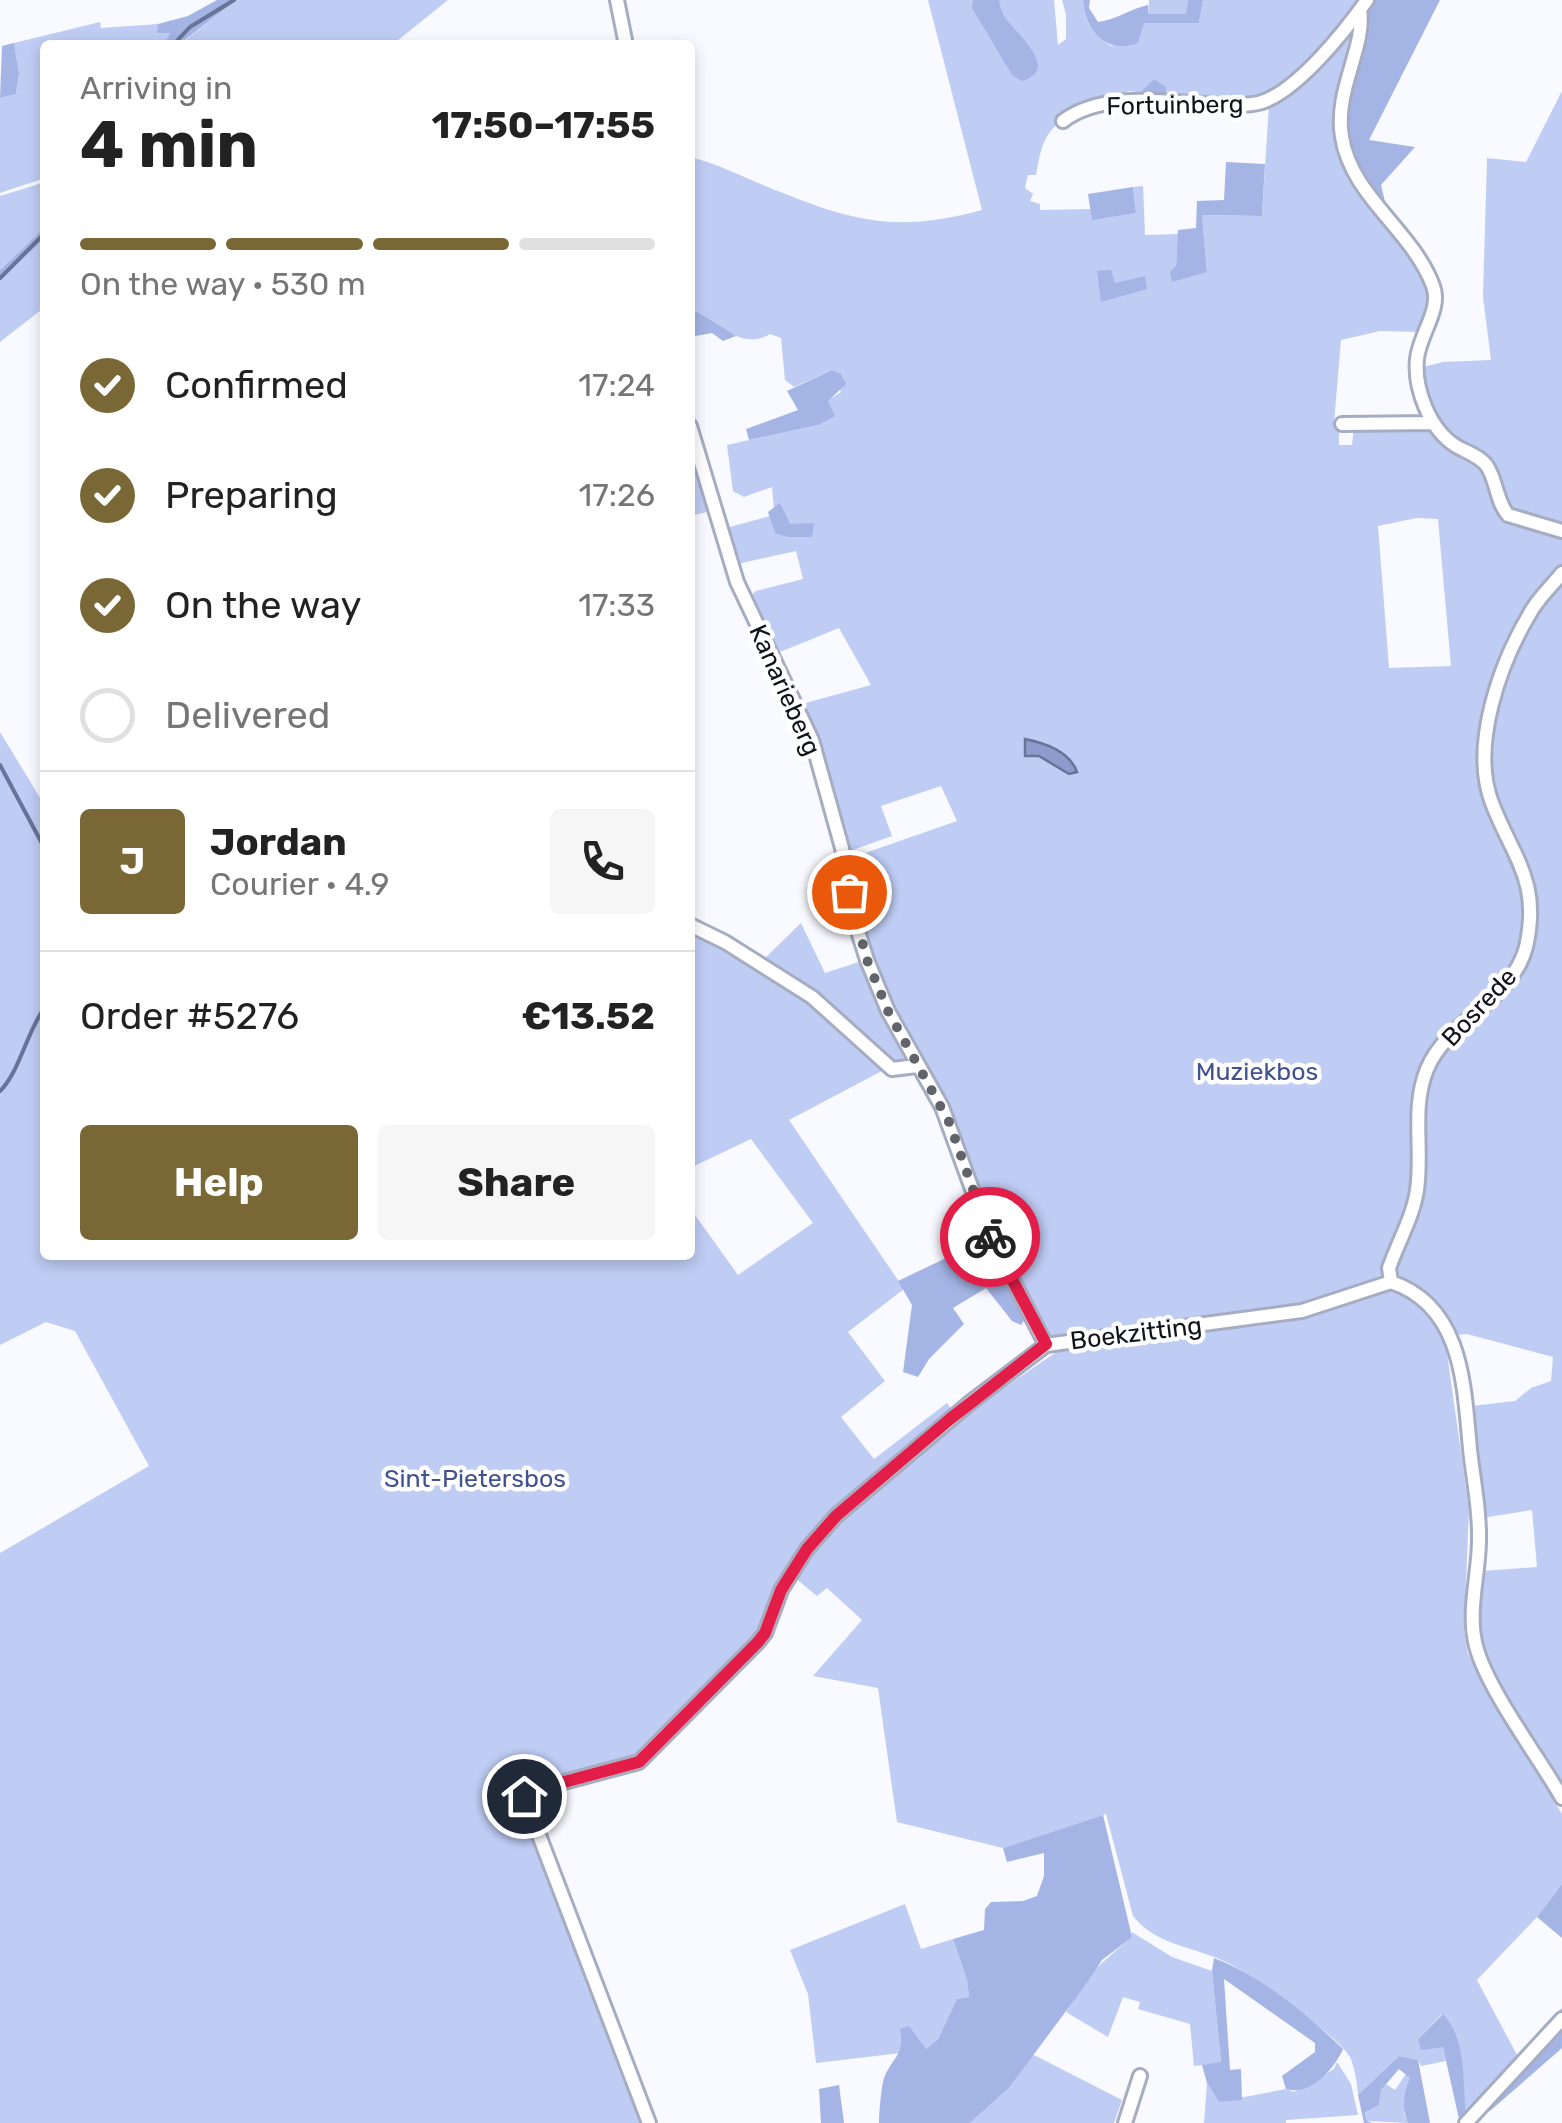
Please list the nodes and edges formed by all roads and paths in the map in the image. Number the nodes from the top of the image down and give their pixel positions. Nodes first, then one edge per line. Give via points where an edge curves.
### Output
1 (617, 0) edge
2 (1363, 5) edge
3 (625, 40) edge
4 (1063, 122) dead end
5 (1432, 423) junction
6 (1342, 424) dead end
7 (695, 443) edge
8 (1562, 532) edge
9 (1562, 573) edge
10 (695, 927) edge
11 (917, 1066) junction
12 (1391, 1282) junction
13 (1046, 1344) junction
14 (1562, 1798) edge
15 (1562, 2019) edge
16 (1140, 2076) dead end
17 (650, 2123) edge
18 (1125, 2123) edge
19 (1466, 2123) edge

1 - 3 street
2 - 4 street, Fortuinberg via 1307,68 1263,102 1112,104
2 - 5 street via 1342,96 1342,136 1354,170 1433,286 1435,304 1416,363
5 - 6 street
5 - 8 street via 1484,462 1508,515
7 - 11 street, Kanarieberg via 736,582 812,740 867,960
9 - 12 street, Bosrede via 1528,616 1498,679 1486,758 1489,795 1528,891 1526,946 1507,984 1450,1036 1427,1070 1418,1112 1418,1187 1389,1268
10 - 11 street via 812,998 892,1069
11 - 13 street, Kanarieberg via 942,1107 994,1246
12 - 13 street, Boekzitting via 1302,1312
12 - 14 street via 1432,1310 1457,1348 1478,1517 1477,1650
13 - 17 street, Boekzitting via 836,1516 781,1590 758,1642 639,1762 524,1796
15 - 19 street
16 - 18 street

